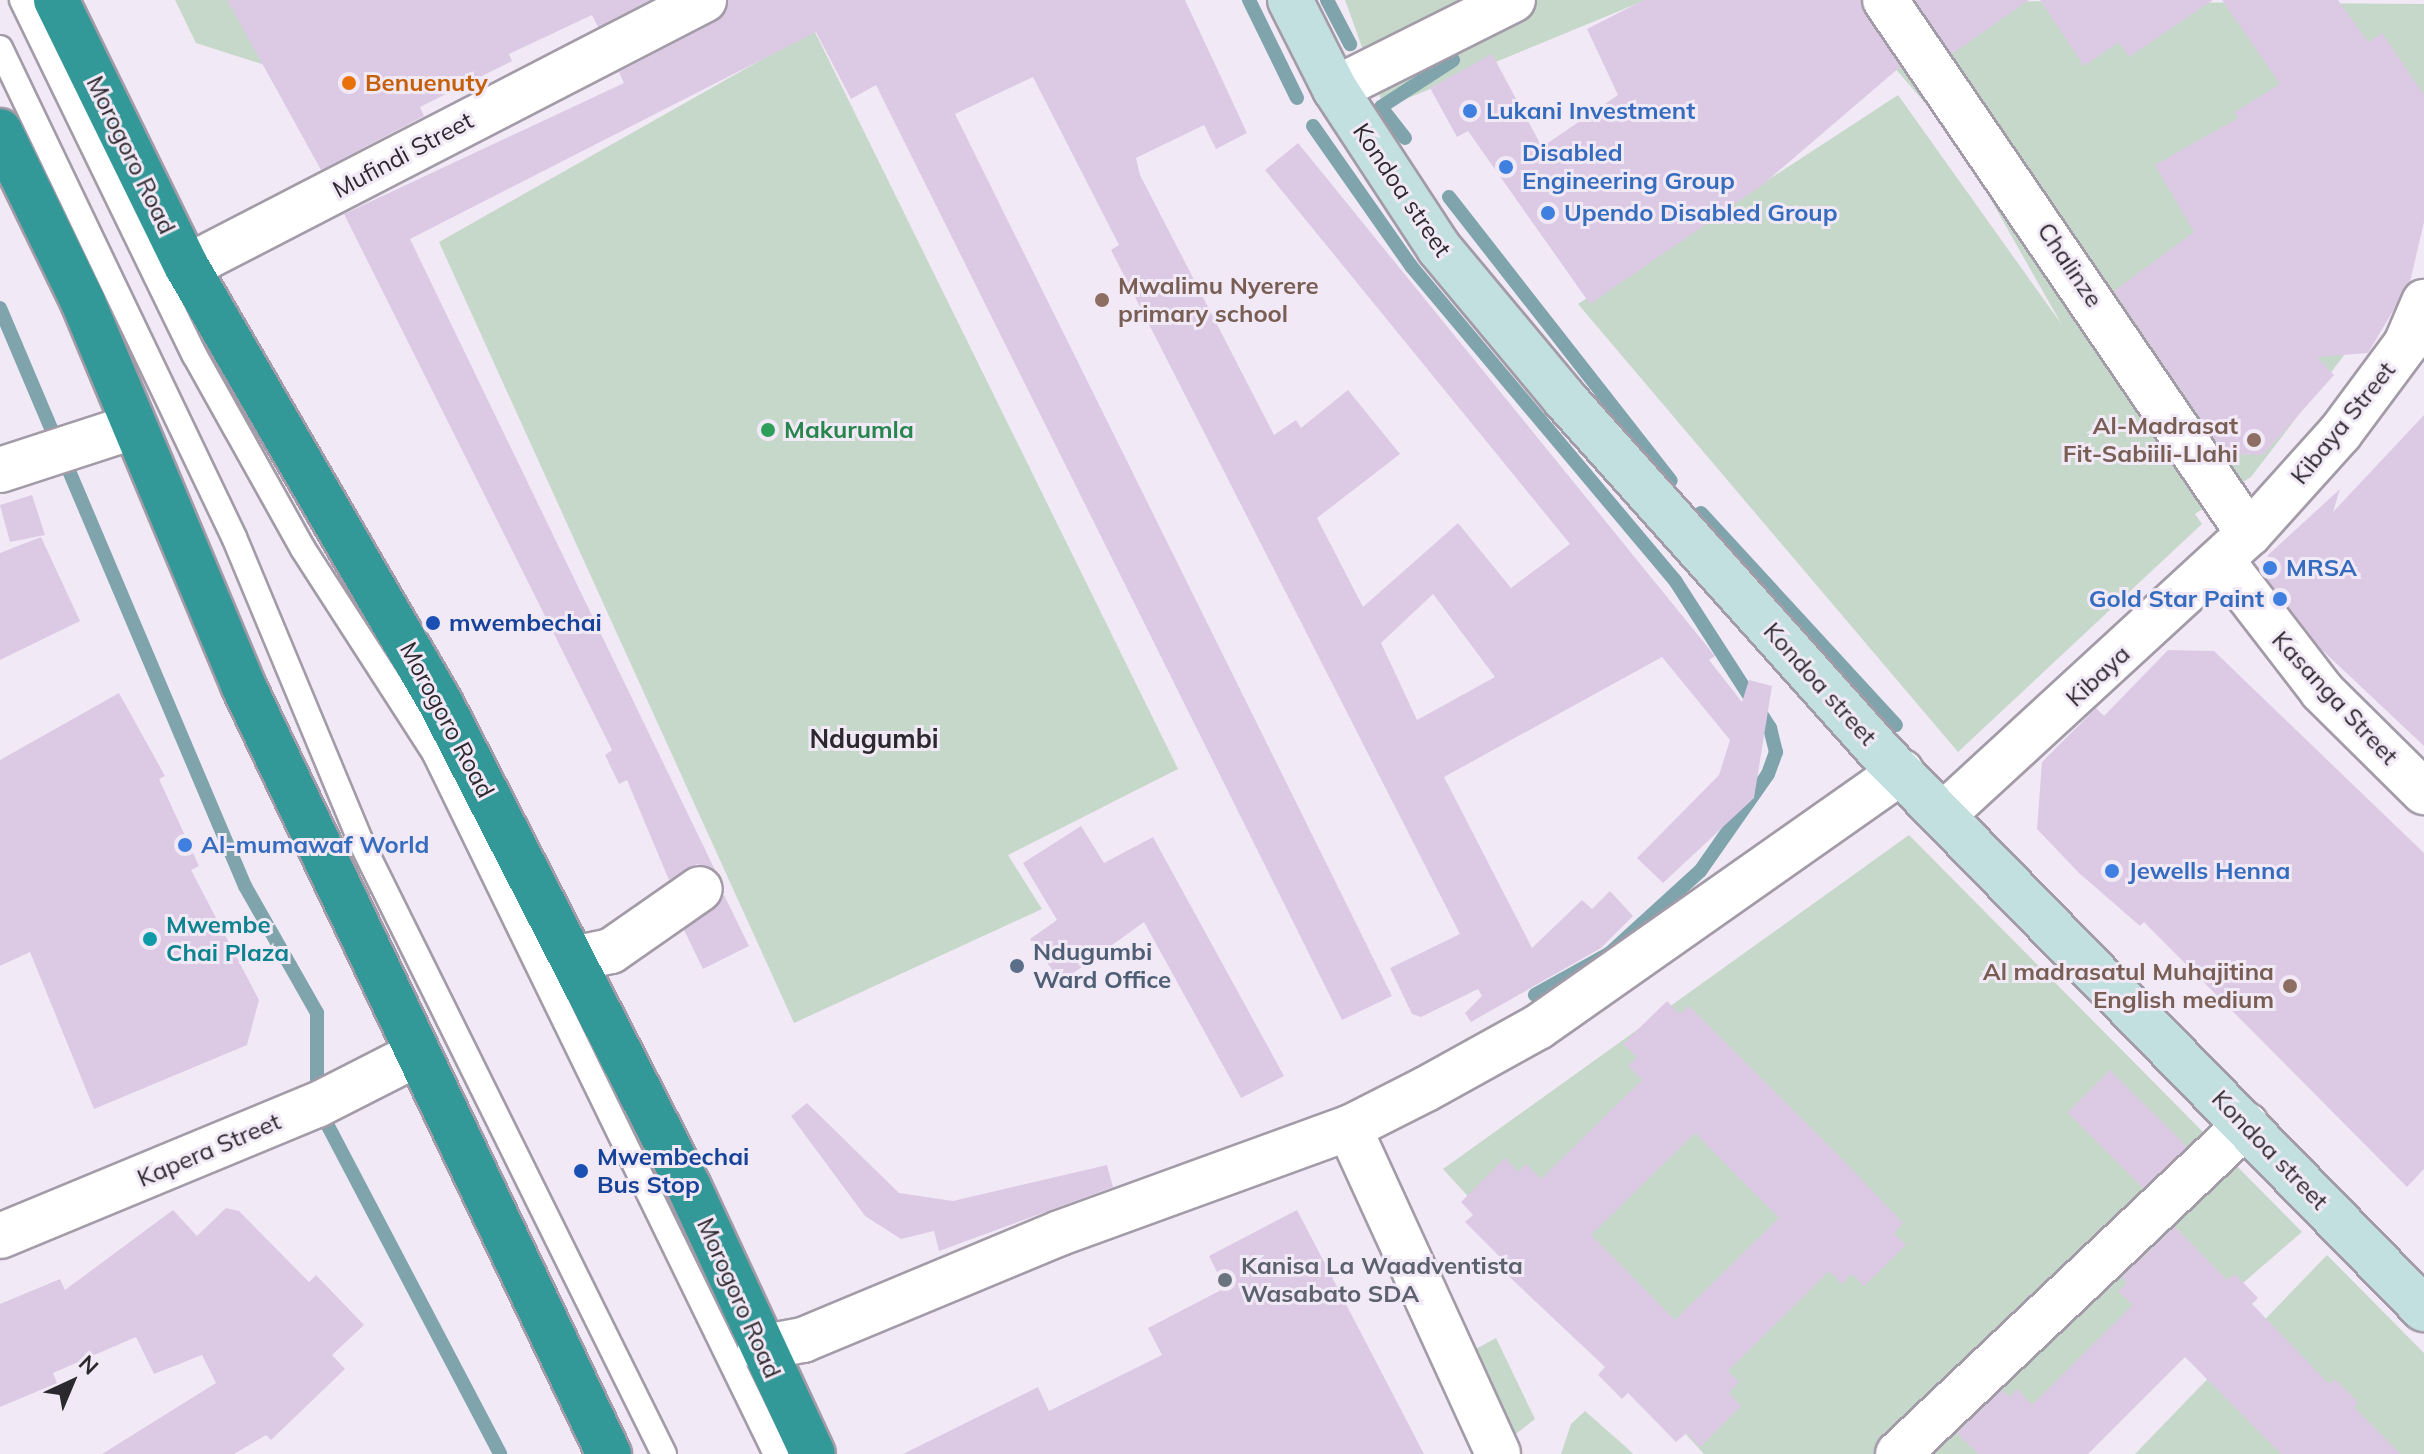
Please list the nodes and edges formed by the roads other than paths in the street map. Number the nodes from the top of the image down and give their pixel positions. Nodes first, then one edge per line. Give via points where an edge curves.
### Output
1 (22, 0) edge
2 (56, 0) edge
3 (704, 0) edge
4 (1290, 0) edge
5 (1513, 0) edge
6 (1885, 0) edge
7 (0, 48) edge
8 (1335, 89) junction
9 (0, 131) edge
10 (187, 267) junction
11 (2424, 302) edge
12 (132, 427) junction
13 (0, 470) edge
14 (2235, 548) junction
15 (1901, 772) junction
16 (2424, 792) edge
17 (1944, 814) junction
18 (700, 889) dead end
19 (573, 959) junction
20 (415, 1055) junction
21 (2246, 1125) junction
22 (1349, 1128) junction
23 (0, 1236) edge
24 (2424, 1309) edge
25 (760, 1348) junction
26 (609, 1454) edge
27 (664, 1454) edge
28 (776, 1454) edge
29 (813, 1454) edge
30 (1498, 1454) edge
31 (1898, 1454) edge

1 - 28 lane, Morogoro Road via 194,354 303,549 435,754
2 - 10 highway, Morogoro Road
3 - 10 street, Mufindi Street
4 - 8 street, Kondoa street
5 - 8 street
6 - 14 street, Chalinze
7 - 27 lane via 234,537 360,840
8 - 15 street, Kondoa street via 1449,260
9 - 12 highway
10 - 19 highway, Morogoro Road via 441,704
11 - 14 street, Kibaya Street via 2406,344 2340,433
12 - 13 street
12 - 20 highway
14 - 16 street, Kasanga Street via 2322,691
14 - 17 street, Kibaya
15 - 17 street, Kondoa street
15 - 22 street via 1538,1027
17 - 21 street, Kondoa street
18 - 19 street via 611,951
19 - 25 highway, Morogoro Road via 689,1187
20 - 23 street, Kapera Street via 317,1105
20 - 26 highway
21 - 24 street, Kondoa street
21 - 31 street
22 - 25 street via 1060,1233 803,1340
22 - 30 street
25 - 29 highway, Morogoro Road

